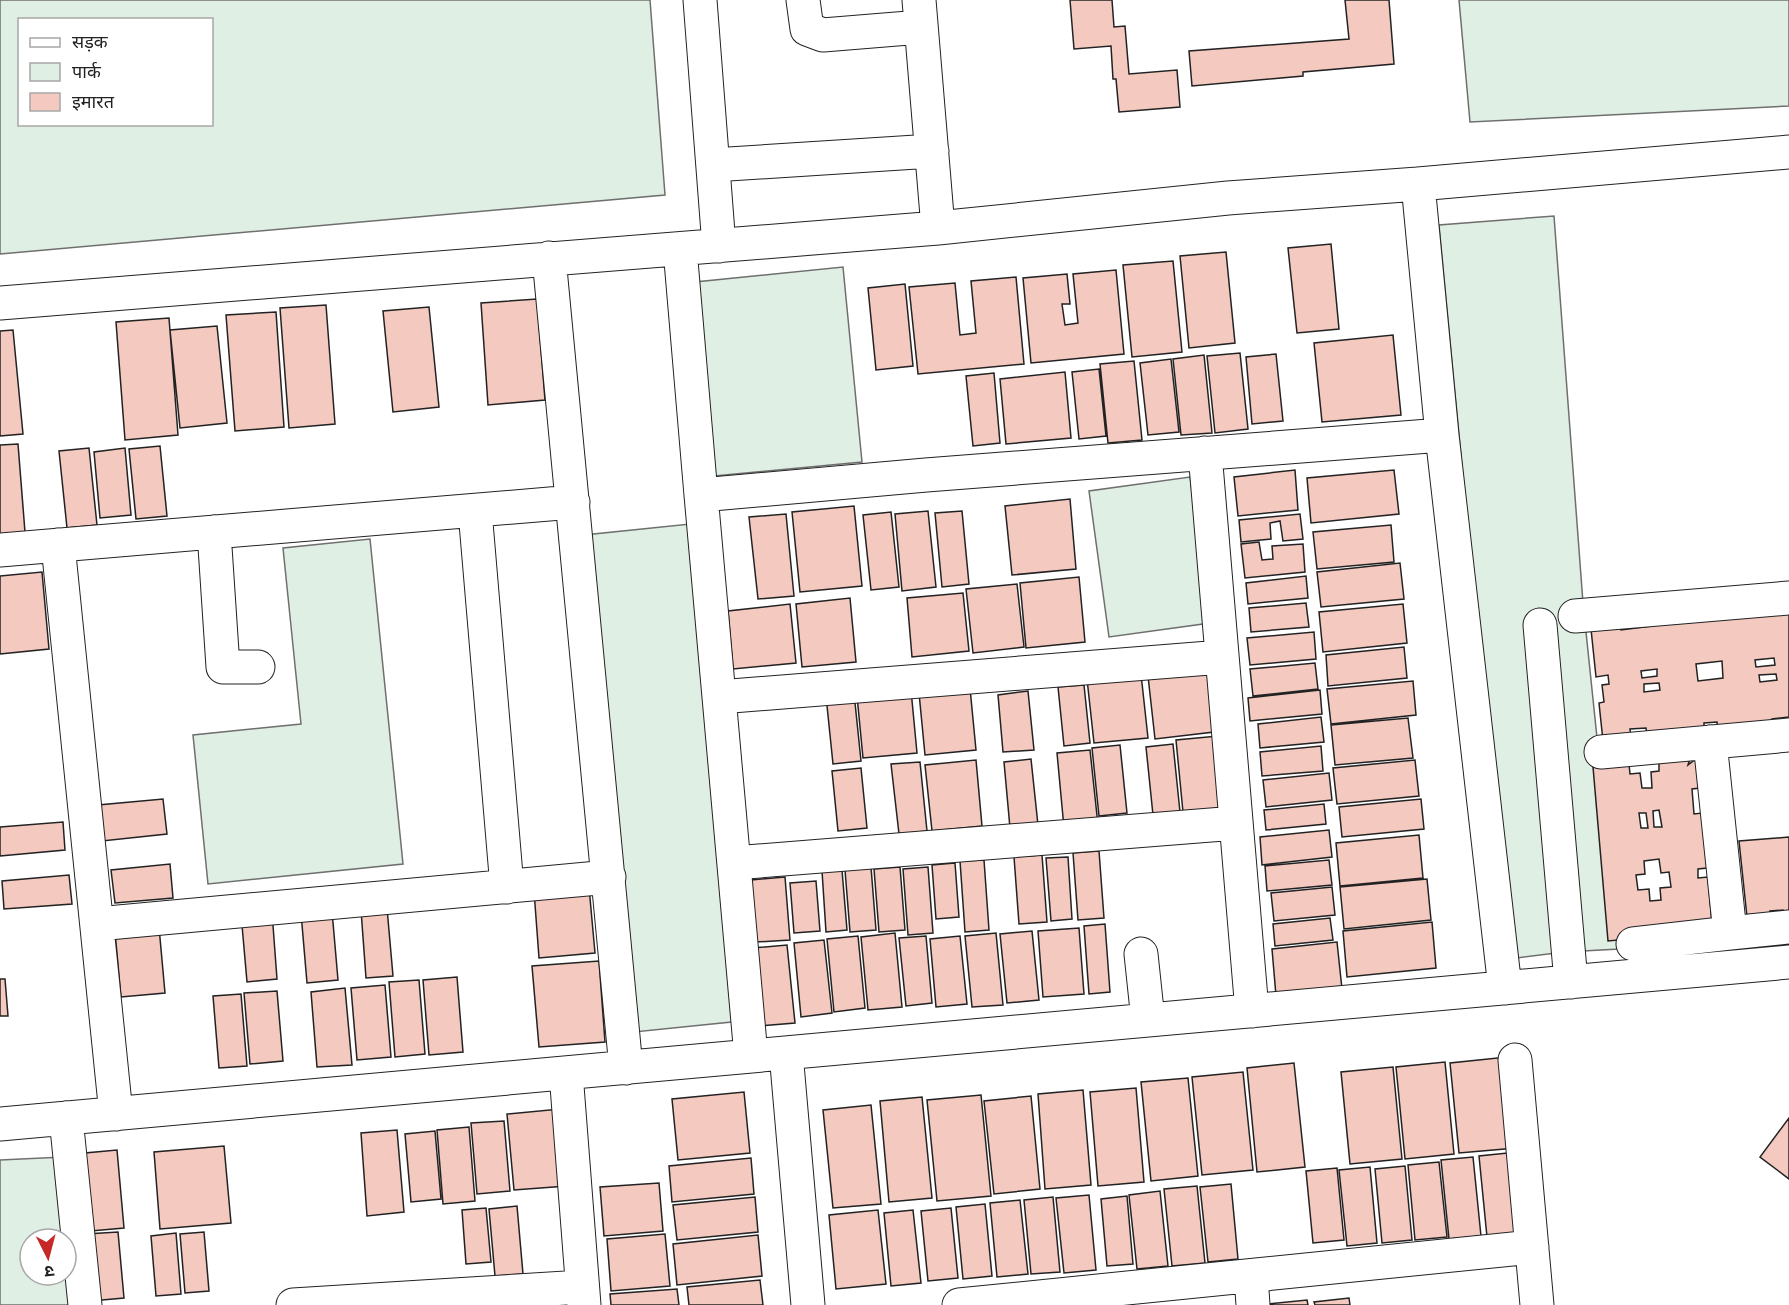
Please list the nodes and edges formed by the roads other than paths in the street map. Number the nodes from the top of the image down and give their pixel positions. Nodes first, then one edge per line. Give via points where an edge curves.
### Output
1 (700, 0) edge
2 (803, 0) edge
3 (920, 14) edge
4 (932, 151) junction
5 (1789, 152) edge
6 (713, 165) junction
7 (1418, 184) junction
8 (938, 228) junction
9 (719, 246) junction
10 (680, 249) junction
11 (549, 258) junction
12 (0, 303) edge
13 (1442, 435) junction
14 (1205, 453) junction
15 (700, 495) junction
16 (573, 502) junction
17 (475, 511) junction
18 (214, 532) junction
19 (58, 545) junction
20 (0, 550) edge
21 (1789, 598) edge
22 (1575, 616) dead end
23 (1540, 625) dead end
24 (1222, 657) junction
25 (258, 667) dead end
26 (719, 697) junction
27 (1789, 735) edge
28 (1710, 742) junction
29 (1601, 752) dead end
30 (1236, 823) junction
31 (734, 863) junction
32 (609, 877) junction
33 (507, 886) junction
34 (97, 924) junction
35 (1789, 927) edge
36 (1730, 933) junction
37 (1633, 944) dead end
38 (1141, 954) dead end
39 (1789, 962) edge
40 (1571, 982) junction
41 (1505, 988) junction
42 (1252, 1011) junction
43 (1148, 1020) junction
44 (786, 1053) junction
45 (751, 1056) junction
46 (1515, 1060) dead end
47 (627, 1068) junction
48 (566, 1073) junction
49 (116, 1114) junction
50 (66, 1118) junction
51 (0, 1124) edge
52 (1532, 1247) junction
53 (1252, 1290) edge
54 (583, 1296) edge
55 (1024, 1302) edge
56 (372, 1303) edge
57 (85, 1305) edge
58 (293, 1305) edge
59 (808, 1305) edge
60 (959, 1305) edge
61 (1537, 1305) edge

1 - 6 street
2 - 3 street via 807,29 823,35
3 - 4 street
4 - 6 street
4 - 8 street
5 - 7 street
6 - 9 street
7 - 8 street via 1228,198
7 - 13 street
8 - 9 street
9 - 10 street
10 - 11 street
10 - 15 street
11 - 12 street
11 - 16 street
13 - 14 street
13 - 41 street
14 - 15 street
14 - 24 street
15 - 26 street
16 - 17 street
16 - 32 street
17 - 18 street
17 - 33 street
18 - 19 street
18 - 25 street via 223,667
19 - 20 street
19 - 34 street
21 - 22 street
23 - 40 street
24 - 26 street
24 - 30 street
26 - 31 street
27 - 28 street
28 - 29 street
28 - 36 street
30 - 31 street
30 - 42 street
31 - 45 street
32 - 33 street
32 - 47 street
33 - 34 street
34 - 49 street
35 - 36 street
36 - 37 street
38 - 43 street
39 - 40 street
40 - 41 street
41 - 42 street
42 - 43 street
43 - 44 street
44 - 45 street
44 - 59 street
45 - 47 street
46 - 52 street
47 - 48 street
48 - 49 street
48 - 54 street
49 - 50 street
50 - 51 street
50 - 57 street
52 - 53 street
52 - 61 street
53 - 55 street
54 - 56 street
55 - 60 street
56 - 58 street

